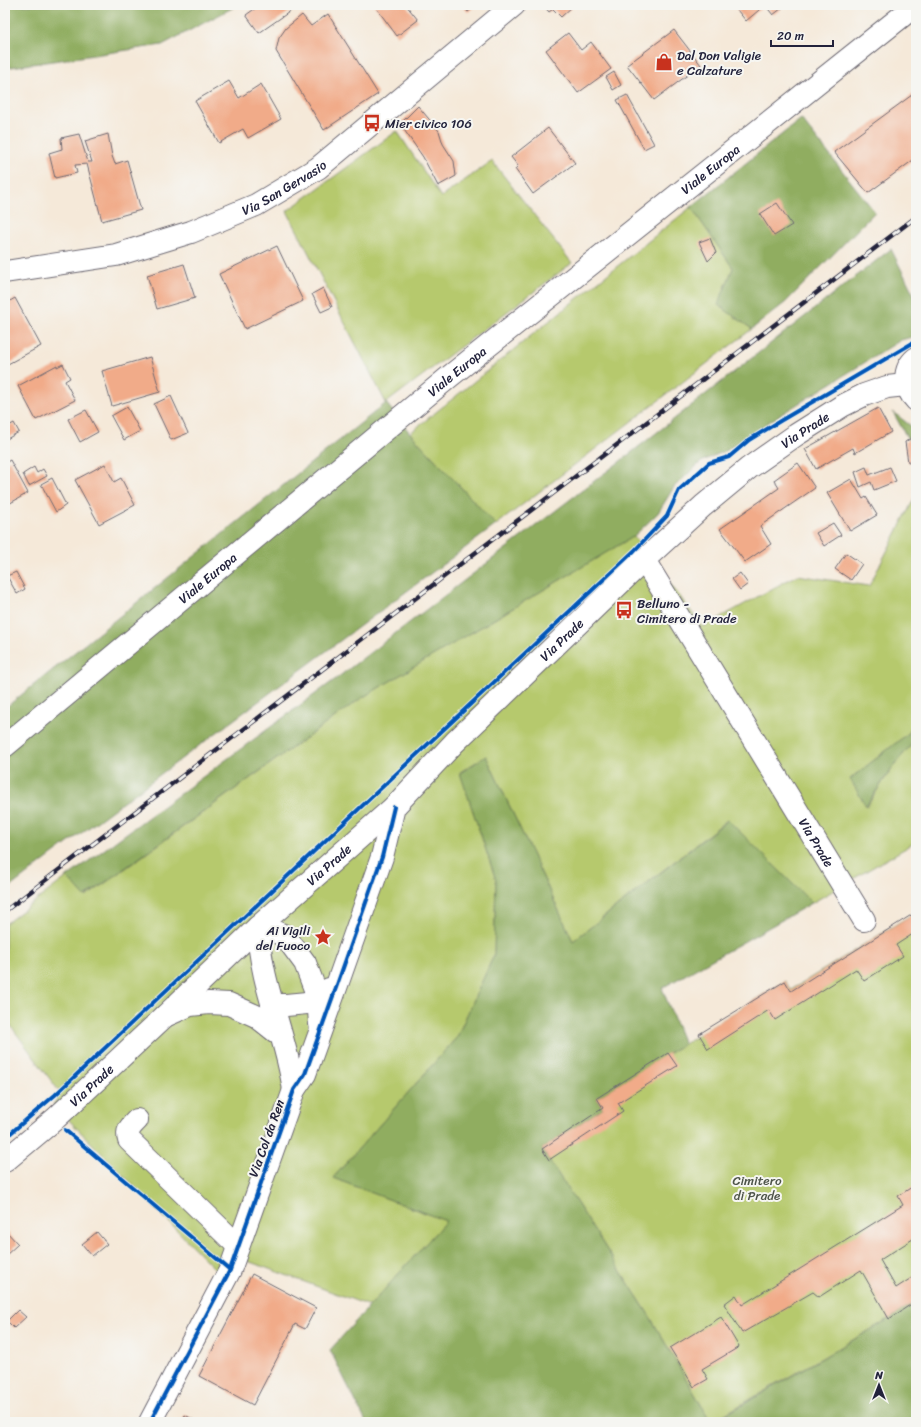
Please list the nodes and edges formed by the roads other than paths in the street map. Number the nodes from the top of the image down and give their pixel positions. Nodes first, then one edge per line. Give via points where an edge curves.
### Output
1 (514, 5) edge
2 (916, 5) edge
3 (5, 272) edge
4 (916, 358) edge
5 (911, 392) edge
6 (644, 560) junction
7 (5, 746) edge
8 (394, 807) junction
9 (864, 920) dead end
10 (258, 927) junction
11 (338, 982) junction
12 (318, 997) junction
13 (272, 1005) junction
14 (165, 1016) junction
15 (320, 1028) junction
16 (280, 1035) junction
17 (294, 1090) junction
18 (136, 1120) dead end
19 (5, 1161) edge
20 (238, 1246) junction
21 (150, 1422) edge

1 - 3 main road, Via San Gervasio via 318,168 256,205 191,232 116,255
2 - 7 main road, Viale Europa via 449,377
4 - 5 main road via 908,368 906,376
5 - 6 main road, Via Prade via 887,387 842,406 748,468
6 - 8 main road, Via Prade via 455,742
6 - 9 main road, Via Prade
8 - 10 main road, Via Prade
8 - 11 main road, Via Col da Ren via 382,857
10 - 12 main road, Via Col da Ren via 285,936 305,963
10 - 13 main road, Via Col da Ren via 263,971
10 - 14 main road, Via Prade
11 - 12 main road
11 - 15 main road, Via Col da Ren
12 - 13 main road via 307,1003
12 - 15 main road, Via Col da Ren
13 - 16 main road, Via Col da Ren
14 - 16 main road via 190,1005 229,1004 256,1016
14 - 19 main road, Via Prade via 55,1119
15 - 17 main road, Via Col da Ren via 305,1074
16 - 17 main road, Via Col da Ren via 286,1049
17 - 20 main road, Via Col da Ren
18 - 20 main road via 129,1127 129,1140
20 - 21 main road, Via Col da Ren via 230,1270

